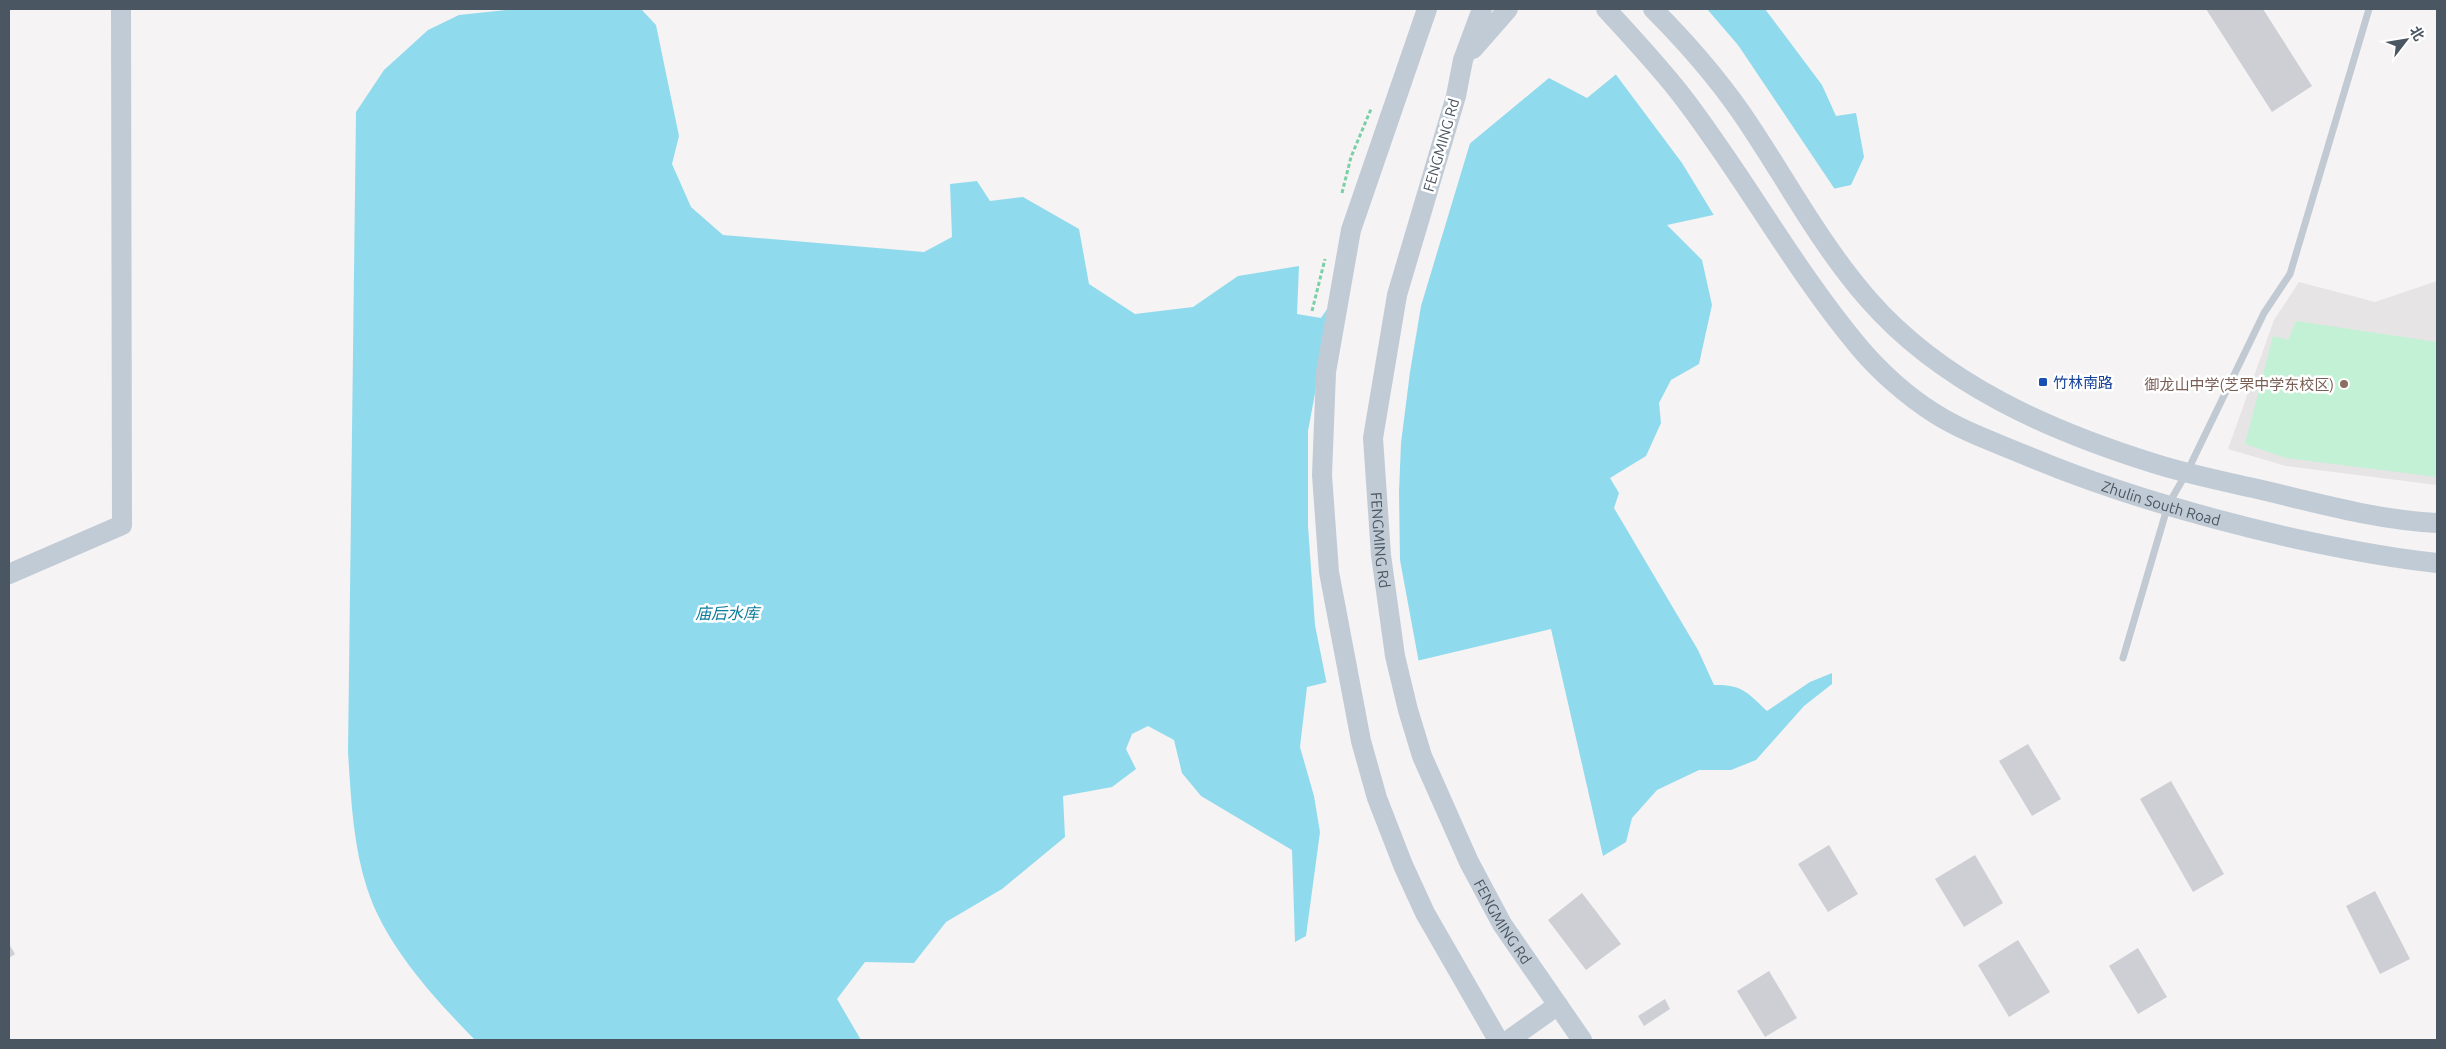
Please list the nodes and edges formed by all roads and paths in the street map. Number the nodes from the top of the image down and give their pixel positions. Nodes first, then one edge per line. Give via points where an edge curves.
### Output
1 (121, 9) edge
2 (1427, 9) edge
3 (1482, 9) edge
4 (1508, 9) edge
5 (2368, 9) edge
6 (1607, 11) edge
7 (1659, 15) edge
8 (1463, 60) junction
9 (2187, 472) junction
10 (2168, 505) junction
11 (2437, 523) edge
12 (2437, 563) edge
13 (9, 574) edge
14 (2123, 658) dead end
15 (1558, 1005) junction
16 (1498, 1040) edge
17 (1509, 1040) edge
18 (1582, 1040) edge

1 - 13 street via 122,525
2 - 16 street via 1350,230 1326,372 1322,474 1329,572 1359,732 1378,798 1424,913
3 - 8 street, FENGMING Rd
4 - 8 street
5 - 9 lane via 2290,274 2264,313
6 - 10 street, Zhulin South Road via 1631,34 1680,94 1860,348 1903,390 1934,413 1968,431 2074,476
7 - 9 street via 1708,69 1739,110 1815,227 1867,298 1899,332 1968,384 2010,407 2082,438 2157,465
8 - 15 street, FENGMING Rd via 1456,96 1397,295 1373,438 1381,555 1395,656 1422,756 1469,862 1502,924
9 - 10 lane
9 - 11 street via 2350,512
10 - 12 street, Zhulin South Road via 2230,524 2313,542
10 - 14 lane
15 - 17 street
15 - 18 street, FENGMING Rd

